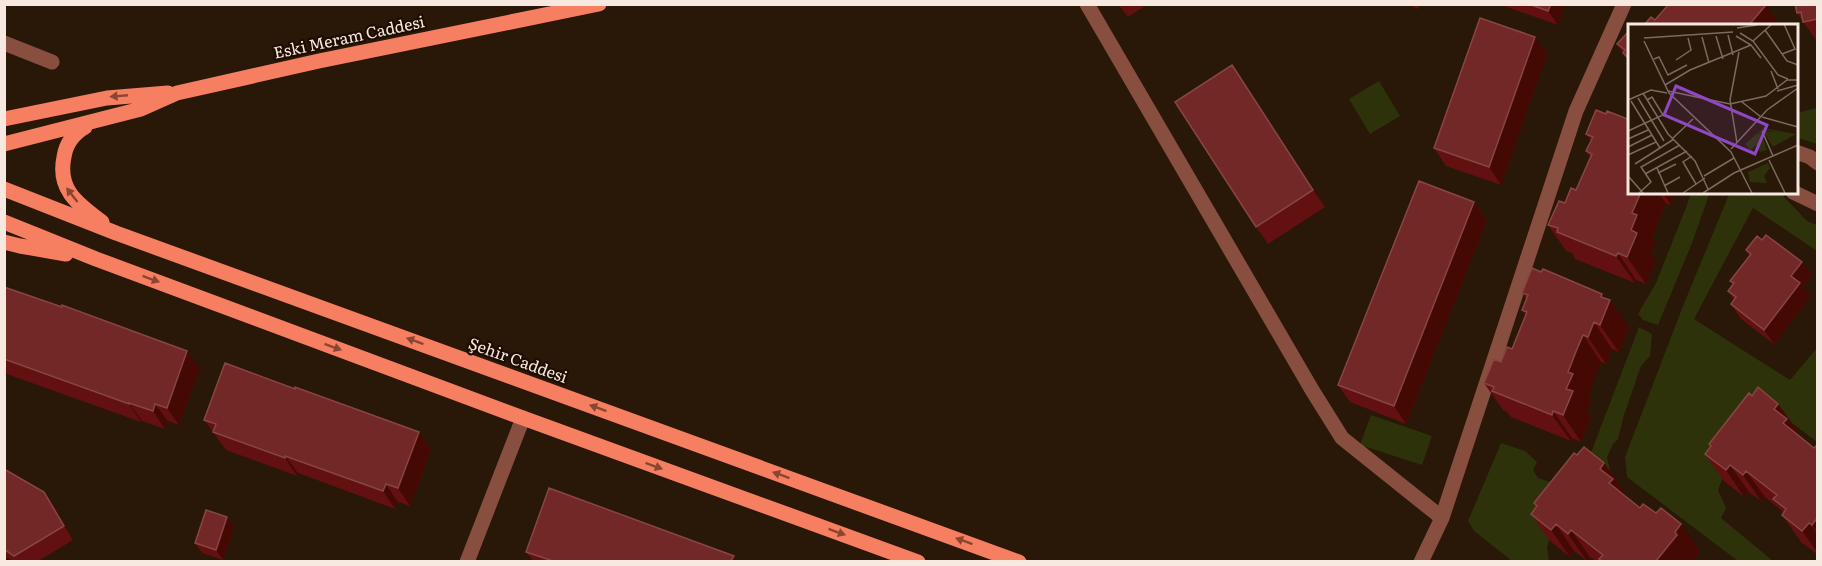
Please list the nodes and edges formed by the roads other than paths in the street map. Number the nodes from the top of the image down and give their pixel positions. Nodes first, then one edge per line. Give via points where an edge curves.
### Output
1 (599, 4) edge
2 (1087, 4) edge
3 (1624, 4) edge
4 (4, 44) edge
5 (52, 62) dead end
6 (177, 93) junction
7 (4, 119) edge
8 (93, 122) junction
9 (4, 144) edge
10 (1798, 152) edge
11 (1818, 163) edge
12 (4, 189) edge
13 (1797, 194) edge
14 (1818, 204) edge
15 (4, 222) edge
16 (116, 232) junction
17 (4, 242) edge
18 (96, 258) junction
19 (523, 418) junction
20 (1442, 518) junction
21 (467, 561) edge
22 (918, 561) edge
23 (1019, 561) edge
24 (1421, 561) edge

1 - 6 main road, Eski Meram Caddesi
2 - 20 street via 1342,438
3 - 20 street via 1576,111
4 - 5 street
6 -> 7 main road, Eski Meram Caddesi via 107,98
6 - 8 main road, Eski Meram Caddesi via 141,109
8 - 9 main road, Eski Meram Caddesi
16 -> 8 main road via 77,202 63,177 70,138
10 - 11 street
12 - 16 main road, Şehir Caddesi
13 - 14 street
15 - 18 main road
23 -> 16 main road, Şehir Caddesi
17 - 18 main road
18 -> 19 main road
19 - 21 street
19 -> 22 main road
20 - 24 street

